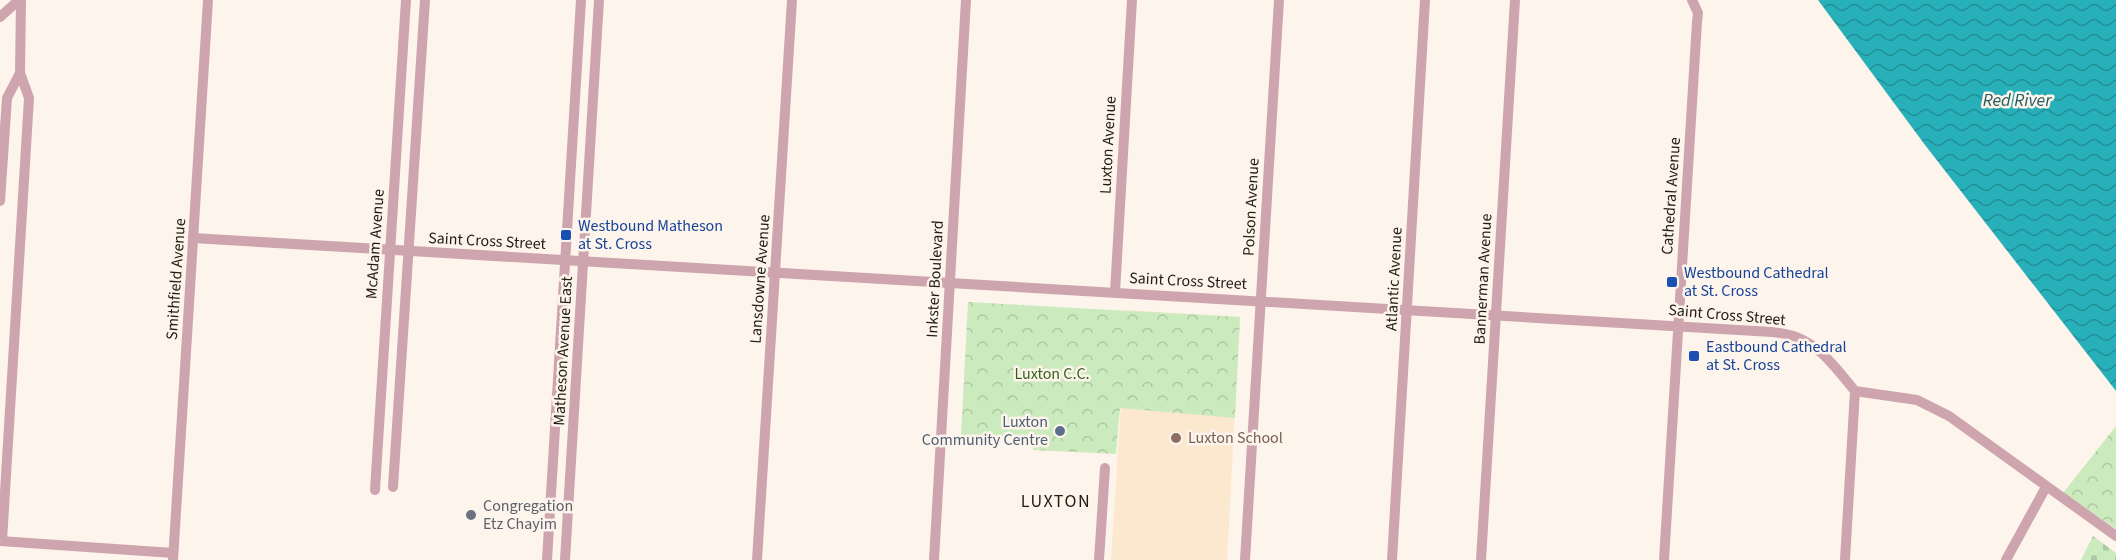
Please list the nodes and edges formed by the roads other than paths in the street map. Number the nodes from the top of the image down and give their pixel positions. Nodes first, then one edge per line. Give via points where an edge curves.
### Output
1 (20, 0) edge
2 (208, 0) edge
3 (406, 0) edge
4 (425, 0) edge
5 (581, 0) edge
6 (599, 0) edge
7 (792, 0) edge
8 (966, 0) edge
9 (1132, 0) edge
10 (1279, 0) edge
11 (1425, 0) edge
12 (1515, 0) edge
13 (1692, 0) edge
14 (0, 17) edge
15 (20, 73) junction
16 (0, 201) edge
17 (193, 238) junction
18 (390, 250) junction
19 (408, 251) junction
20 (565, 260) junction
21 (584, 261) junction
22 (775, 272) junction
23 (950, 282) junction
24 (1115, 292) junction
25 (1260, 301) junction
26 (1407, 309) junction
27 (1496, 315) junction
28 (1678, 326) junction
29 (1855, 391) junction
30 (1105, 468) dead end
31 (393, 487) dead end
32 (2046, 488) junction
33 (375, 490) dead end
34 (2116, 536) edge
35 (1, 541) edge
36 (173, 556) edge
37 (547, 560) edge
38 (565, 560) edge
39 (757, 560) edge
40 (934, 560) edge
41 (1099, 560) edge
42 (1245, 560) edge
43 (1392, 560) edge
44 (1481, 560) edge
45 (1664, 560) edge
46 (1845, 560) edge
47 (2006, 560) edge

1 - 14 street
1 - 15 street
2 - 17 street, Smithfield Avenue
3 - 18 street, McAdam Avenue
4 - 19 street, McAdam Avenue
5 - 20 street, Matheson Avenue East
6 - 21 street, Matheson Avenue East
7 - 22 street, Lansdowne Avenue
8 - 23 street, Inkster Boulevard
9 - 24 street, Luxton Avenue
10 - 25 street, Polson Avenue
11 - 26 street, Atlantic Avenue
12 - 27 street, Bannerman Avenue
13 - 28 street, Cathedral Avenue via 1698,13
15 - 16 street via 7,98
15 - 35 street via 29,98
17 - 18 street, Saint Cross Street
17 - 36 street, Smithfield Avenue
18 - 19 street, Saint Cross Street
18 - 33 street, McAdam Avenue
19 - 20 street, Saint Cross Street
19 - 31 street, McAdam Avenue
20 - 21 street, Saint Cross Street
20 - 37 street, Matheson Avenue East
21 - 22 street, Saint Cross Street
21 - 38 street, Matheson Avenue East
22 - 23 street, Saint Cross Street
22 - 39 street, Lansdowne Avenue
23 - 24 street, Saint Cross Street
23 - 40 street, Inkster Boulevard
24 - 25 street, Saint Cross Street
25 - 26 street, Saint Cross Street
25 - 42 street, Polson Avenue
26 - 27 street, Saint Cross Street
26 - 43 street, Atlantic Avenue
27 - 28 street, Saint Cross Street
27 - 44 street, Bannerman Avenue
28 - 29 street, Saint Cross Street via 1795,336 1823,355
28 - 45 street, Cathedral Avenue
29 - 32 street via 1917,400 1941,412
29 - 46 street
30 - 41 street
32 - 34 street
32 - 47 street
35 - 36 street

